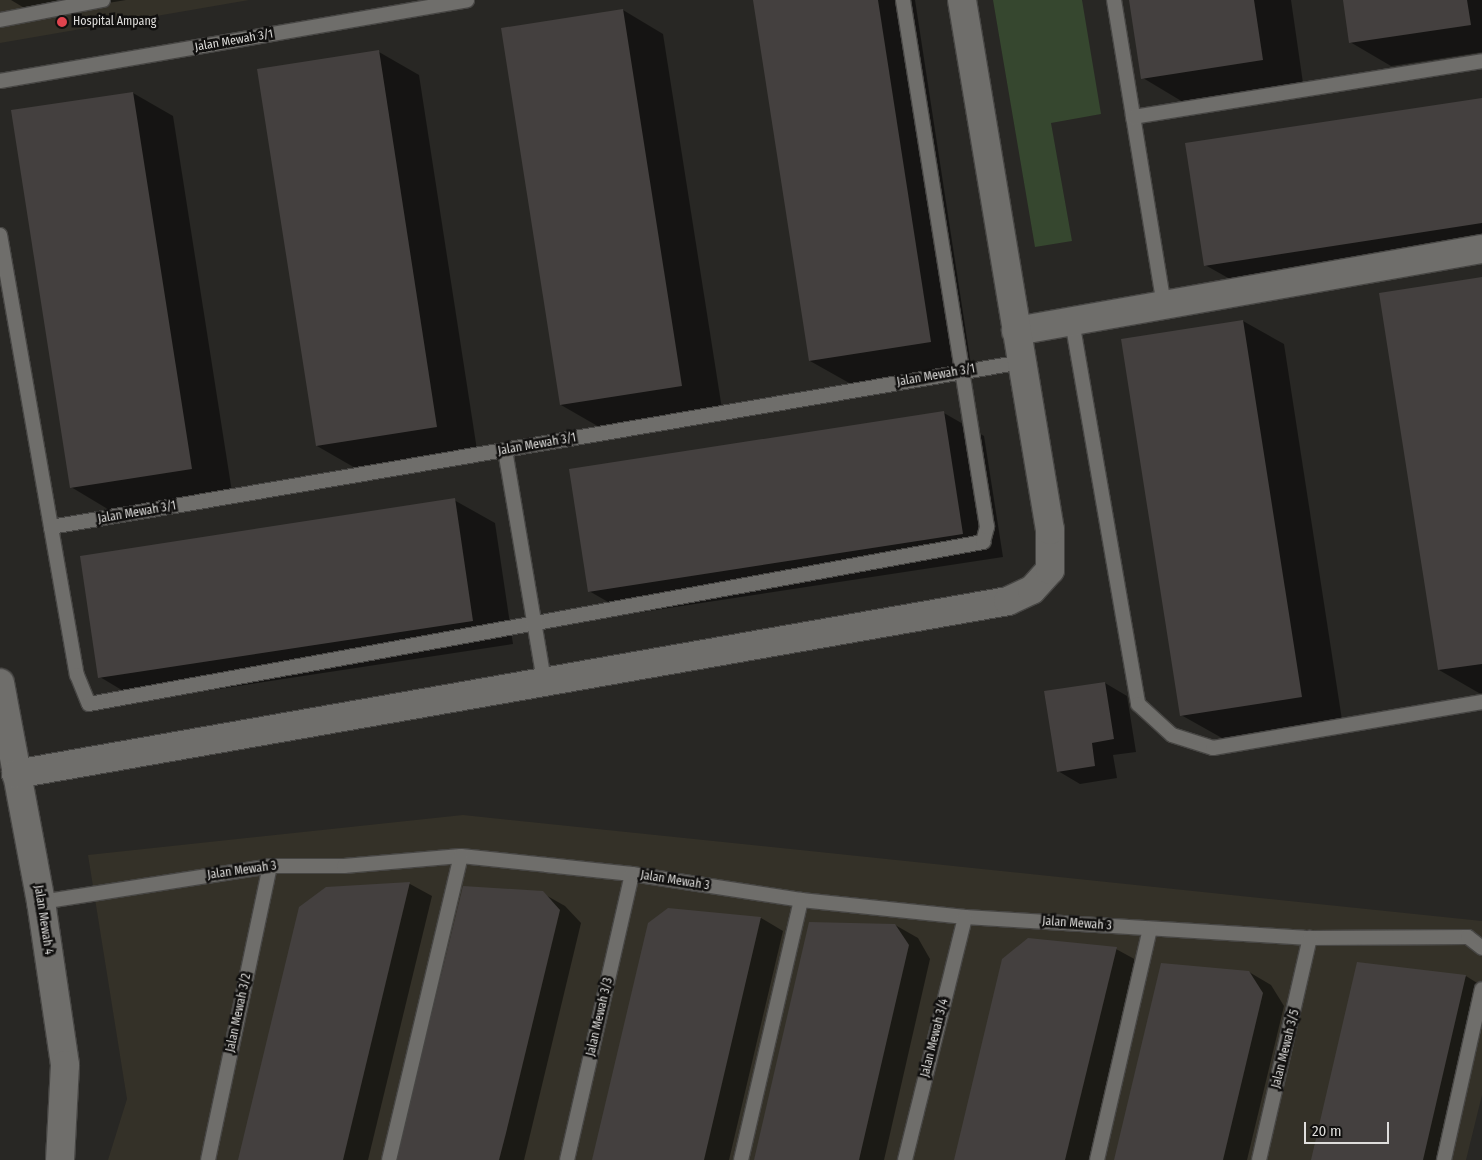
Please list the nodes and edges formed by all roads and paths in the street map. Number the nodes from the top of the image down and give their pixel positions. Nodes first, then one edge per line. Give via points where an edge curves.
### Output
1 (103, 0) edge
2 (467, 0) edge
3 (903, 0) edge
4 (962, 0) edge
5 (1114, 0) edge
6 (0, 20) edge
7 (1482, 61) edge
8 (0, 82) edge
9 (1133, 117) junction
10 (0, 235) edge
11 (1482, 249) edge
12 (1164, 305) junction
13 (1072, 321) junction
14 (1016, 331) junction
15 (1022, 362) junction
16 (962, 372) junction
17 (505, 450) junction
18 (51, 527) junction
19 (534, 623) junction
20 (544, 680) junction
21 (0, 682) edge
22 (1482, 702) edge
23 (16, 774) junction
24 (461, 856) junction
25 (270, 866) junction
26 (632, 874) junction
27 (800, 900) junction
28 (42, 902) junction
29 (965, 917) junction
30 (1150, 929) junction
31 (1310, 938) junction
32 (1482, 948) edge
33 (1482, 989) edge
34 (60, 1160) edge
35 (208, 1160) edge
36 (389, 1160) edge
37 (567, 1160) edge
38 (741, 1160) edge
39 (905, 1160) edge
40 (1097, 1160) edge
41 (1258, 1160) edge
42 (1444, 1160) edge

1 - 6 lane
2 - 8 lane, Jalan Mewah 3/1
3 - 16 lane
4 - 14 street
5 - 9 lane
7 - 9 lane
9 - 12 lane
10 - 18 lane
11 - 12 street
12 - 13 street
13 - 14 street
13 - 22 lane via 1138,704 1172,735 1213,748
14 - 15 street
15 - 16 lane, Jalan Mewah 3/1
15 - 20 street via 1050,530 1050,570 1032,590 1008,601
16 - 17 lane, Jalan Mewah 3/1
16 - 19 lane via 987,527 983,542
17 - 18 lane, Jalan Mewah 3/1
17 - 19 lane
18 - 19 lane via 77,675 89,704
19 - 20 lane
20 - 23 street
21 - 23 street, Jalan Mewah 4
23 - 28 street, Jalan Mewah 4
24 - 25 lane, Jalan Mewah 3 via 344,866
24 - 26 lane, Jalan Mewah 3
24 - 36 lane
25 - 28 lane, Jalan Mewah 3
25 - 35 lane, Jalan Mewah 3/2
26 - 27 lane, Jalan Mewah 3
26 - 37 lane, Jalan Mewah 3/3
27 - 29 lane, Jalan Mewah 3
27 - 38 lane
28 - 34 street, Jalan Mewah 4 via 65,1065
29 - 30 lane, Jalan Mewah 3
29 - 39 lane, Jalan Mewah 3/4
30 - 31 lane, Jalan Mewah 3
30 - 40 lane
31 - 32 lane, Jalan Mewah 3 via 1468,937
31 - 41 lane, Jalan Mewah 3/5
33 - 42 lane

